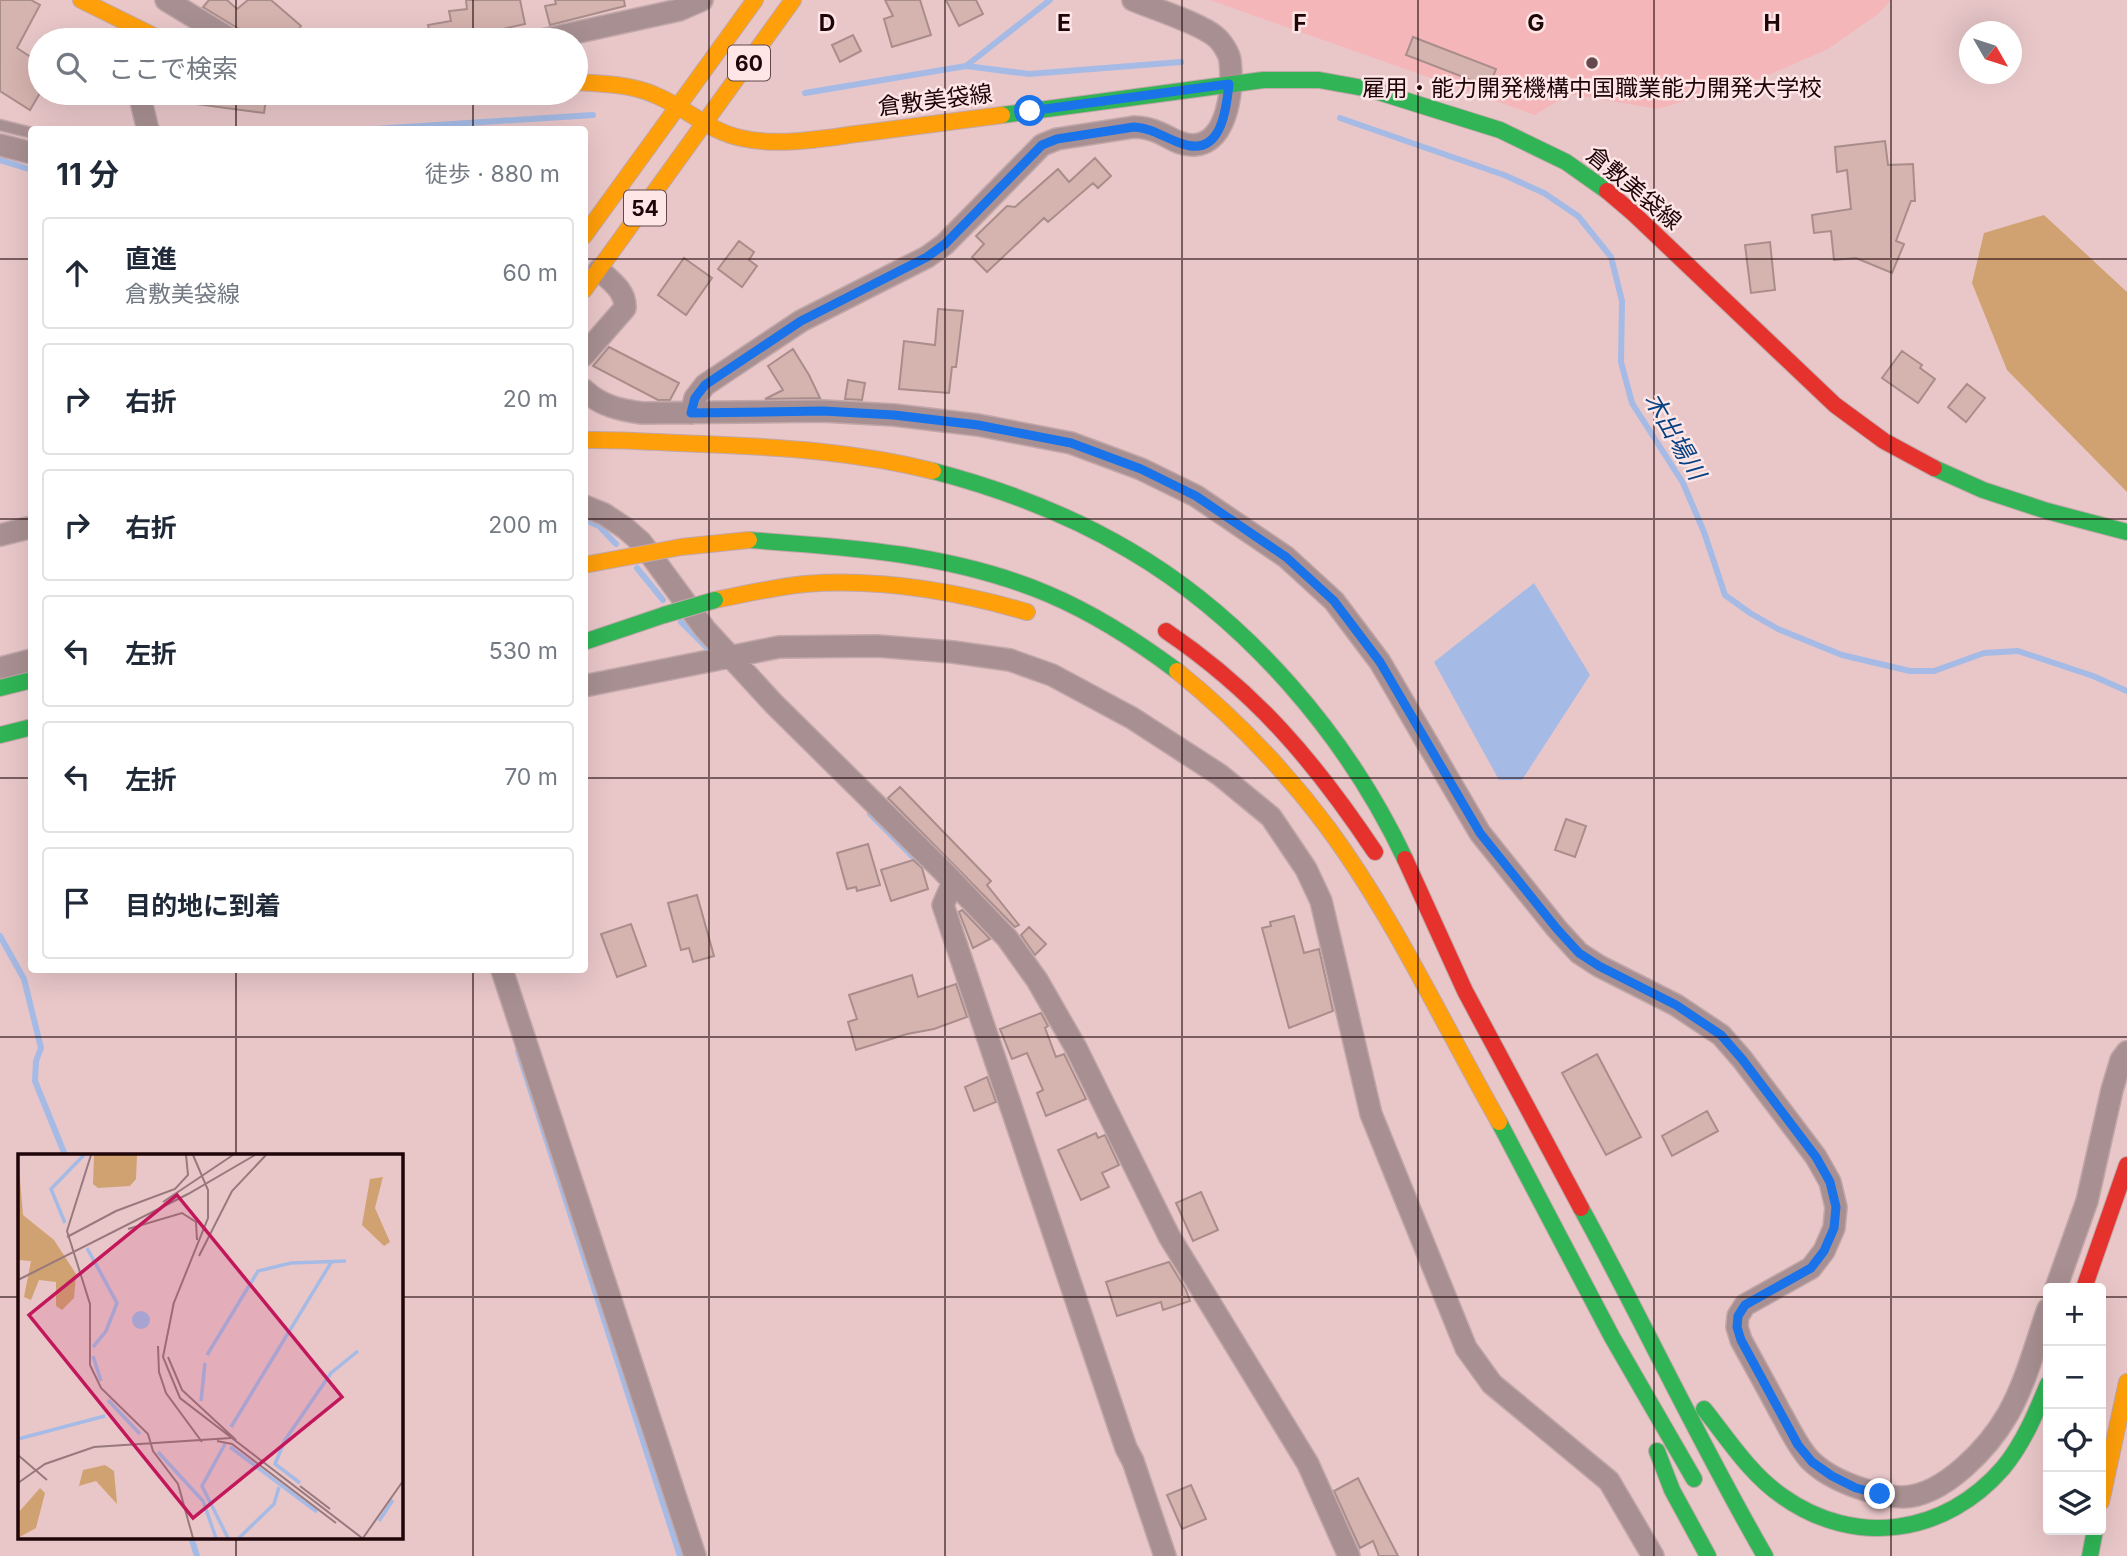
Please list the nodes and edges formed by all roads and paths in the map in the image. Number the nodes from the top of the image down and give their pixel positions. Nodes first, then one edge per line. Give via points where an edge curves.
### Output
1 (81, 0) edge
2 (166, 0) edge
3 (702, 0) edge
4 (755, 0) edge
5 (793, 0) edge
6 (1133, 0) edge
7 (120, 28) edge
8 (212, 28) edge
9 (588, 30) edge
10 (588, 84) edge
11 (1229, 84) junction
12 (142, 105) edge
13 (678, 108) junction
14 (0, 125) edge
15 (705, 125) junction
16 (147, 126) edge
17 (28, 132) edge
18 (0, 145) edge
19 (28, 152) edge
20 (588, 231) edge
21 (599, 270) junction
22 (588, 285) edge
23 (588, 350) edge
24 (588, 393) edge
25 (691, 413) junction
26 (589, 438) edge
27 (588, 508) edge
28 (28, 528) edge
29 (842, 531) dead end
30 (2127, 532) edge
31 (0, 535) edge
32 (749, 540) junction
33 (588, 564) edge
34 (1039, 615) dead end
35 (1154, 624) dead end
36 (588, 641) edge
37 (1114, 647) dead end
38 (721, 657) junction
39 (28, 661) edge
40 (0, 669) edge
41 (28, 670) edge
42 (28, 681) edge
43 (588, 685) edge
44 (0, 688) edge
45 (1214, 702) junction
46 (28, 728) edge
47 (0, 735) edge
48 (28, 741) edge
49 (10, 749) dead end
50 (1381, 860) dead end
51 (953, 882) junction
52 (1403, 894) dead end
53 (503, 973) edge
54 (1462, 986) junction
55 (2127, 1052) edge
56 (2127, 1165) edge
57 (2058, 1283) edge
58 (2086, 1283) edge
59 (1639, 1316) junction
60 (2043, 1323) edge
61 (1611, 1335) junction
62 (2127, 1382) edge
63 (2043, 1395) edge
64 (2106, 1479) edge
65 (1703, 1494) dead end
66 (2094, 1535) edge
67 (695, 1556) edge
68 (1165, 1556) edge
69 (1349, 1556) edge
70 (1653, 1556) edge
71 (1708, 1556) edge
72 (1765, 1556) edge
73 (2090, 1556) edge

1 - 7 main road
2 - 8 street
3 - 9 street
4 - 13 main road, 60
5 - 15 main road, 60
6 - 11 street via 1217,37 1230,57
10 - 13 main road, 倉敷美袋線 via 646,91
11 - 15 main road, 倉敷美袋線 via 795,141 747,139
11 - 25 street via 1222,127 1203,144 1180,144 1158,132 1134,127 1042,145 945,244 801,321 705,385
11 - 30 main road, 倉敷美袋線 via 1263,79 1346,83 1531,144 1595,181 1835,405 1884,441 1983,490
12 - 16 street
13 - 15 main road, 倉敷美袋線
13 - 20 main road, 54
14 - 17 lane
15 - 21 main road, 54
18 - 19 street
21 - 22 main road, 54
21 - 23 street via 621,291 625,308
24 - 25 street via 622,411
25 - 60 street via 894,415 1071,443 1196,496 1286,557 1334,601 1380,662 1480,833 1557,929 1599,966 1676,1005 1721,1035 1816,1157 1830,1182 1836,1207 1834,1228 1824,1251 1811,1268 1745,1305 1737,1327 1798,1445 1832,1476 1856,1488 1904,1497 1950,1478 1991,1440 2009,1413
26 - 54 main road via 806,449 928,470 1043,506 1140,555 1232,624 1308,705 1342,749 1389,827
27 - 38 street via 641,542
28 - 31 street
29 - 32 main road
32 - 33 main road, bridge
32 - 45 main road via 880,550 1007,578 1125,634
34 - 36 main road, bridge via 911,586 820,583 715,600
35 - 50 main road via 1209,662 1282,727
37 - 45 main road
38 - 43 street
38 - 51 street
38 - 70 street via 779,647 877,646 1010,660 1052,675 1132,718 1220,775 1271,817 1307,870 1321,901 1371,1114 1466,1348 1492,1384 1609,1481
39 - 40 street
40 - 41 main road
42 - 44 main road
45 - 61 main road via 1306,798 1361,878
46 - 47 main road
48 - 49 main road
51 - 68 street via 943,905
51 - 69 street via 1007,938 1037,980 1169,1236 1308,1464
52 - 54 main road
53 - 67 street
54 - 59 main road
55 - 57 street via 2112,1090 2087,1201
56 - 58 main road
59 - 63 main road via 1693,1395 1762,1479 1807,1512 1857,1528 1911,1526 1962,1506 2002,1469 2020,1444
59 - 72 main road
61 - 65 main road
61 - 71 main road via 1672,1490
62 - 64 main road
66 - 73 main road

